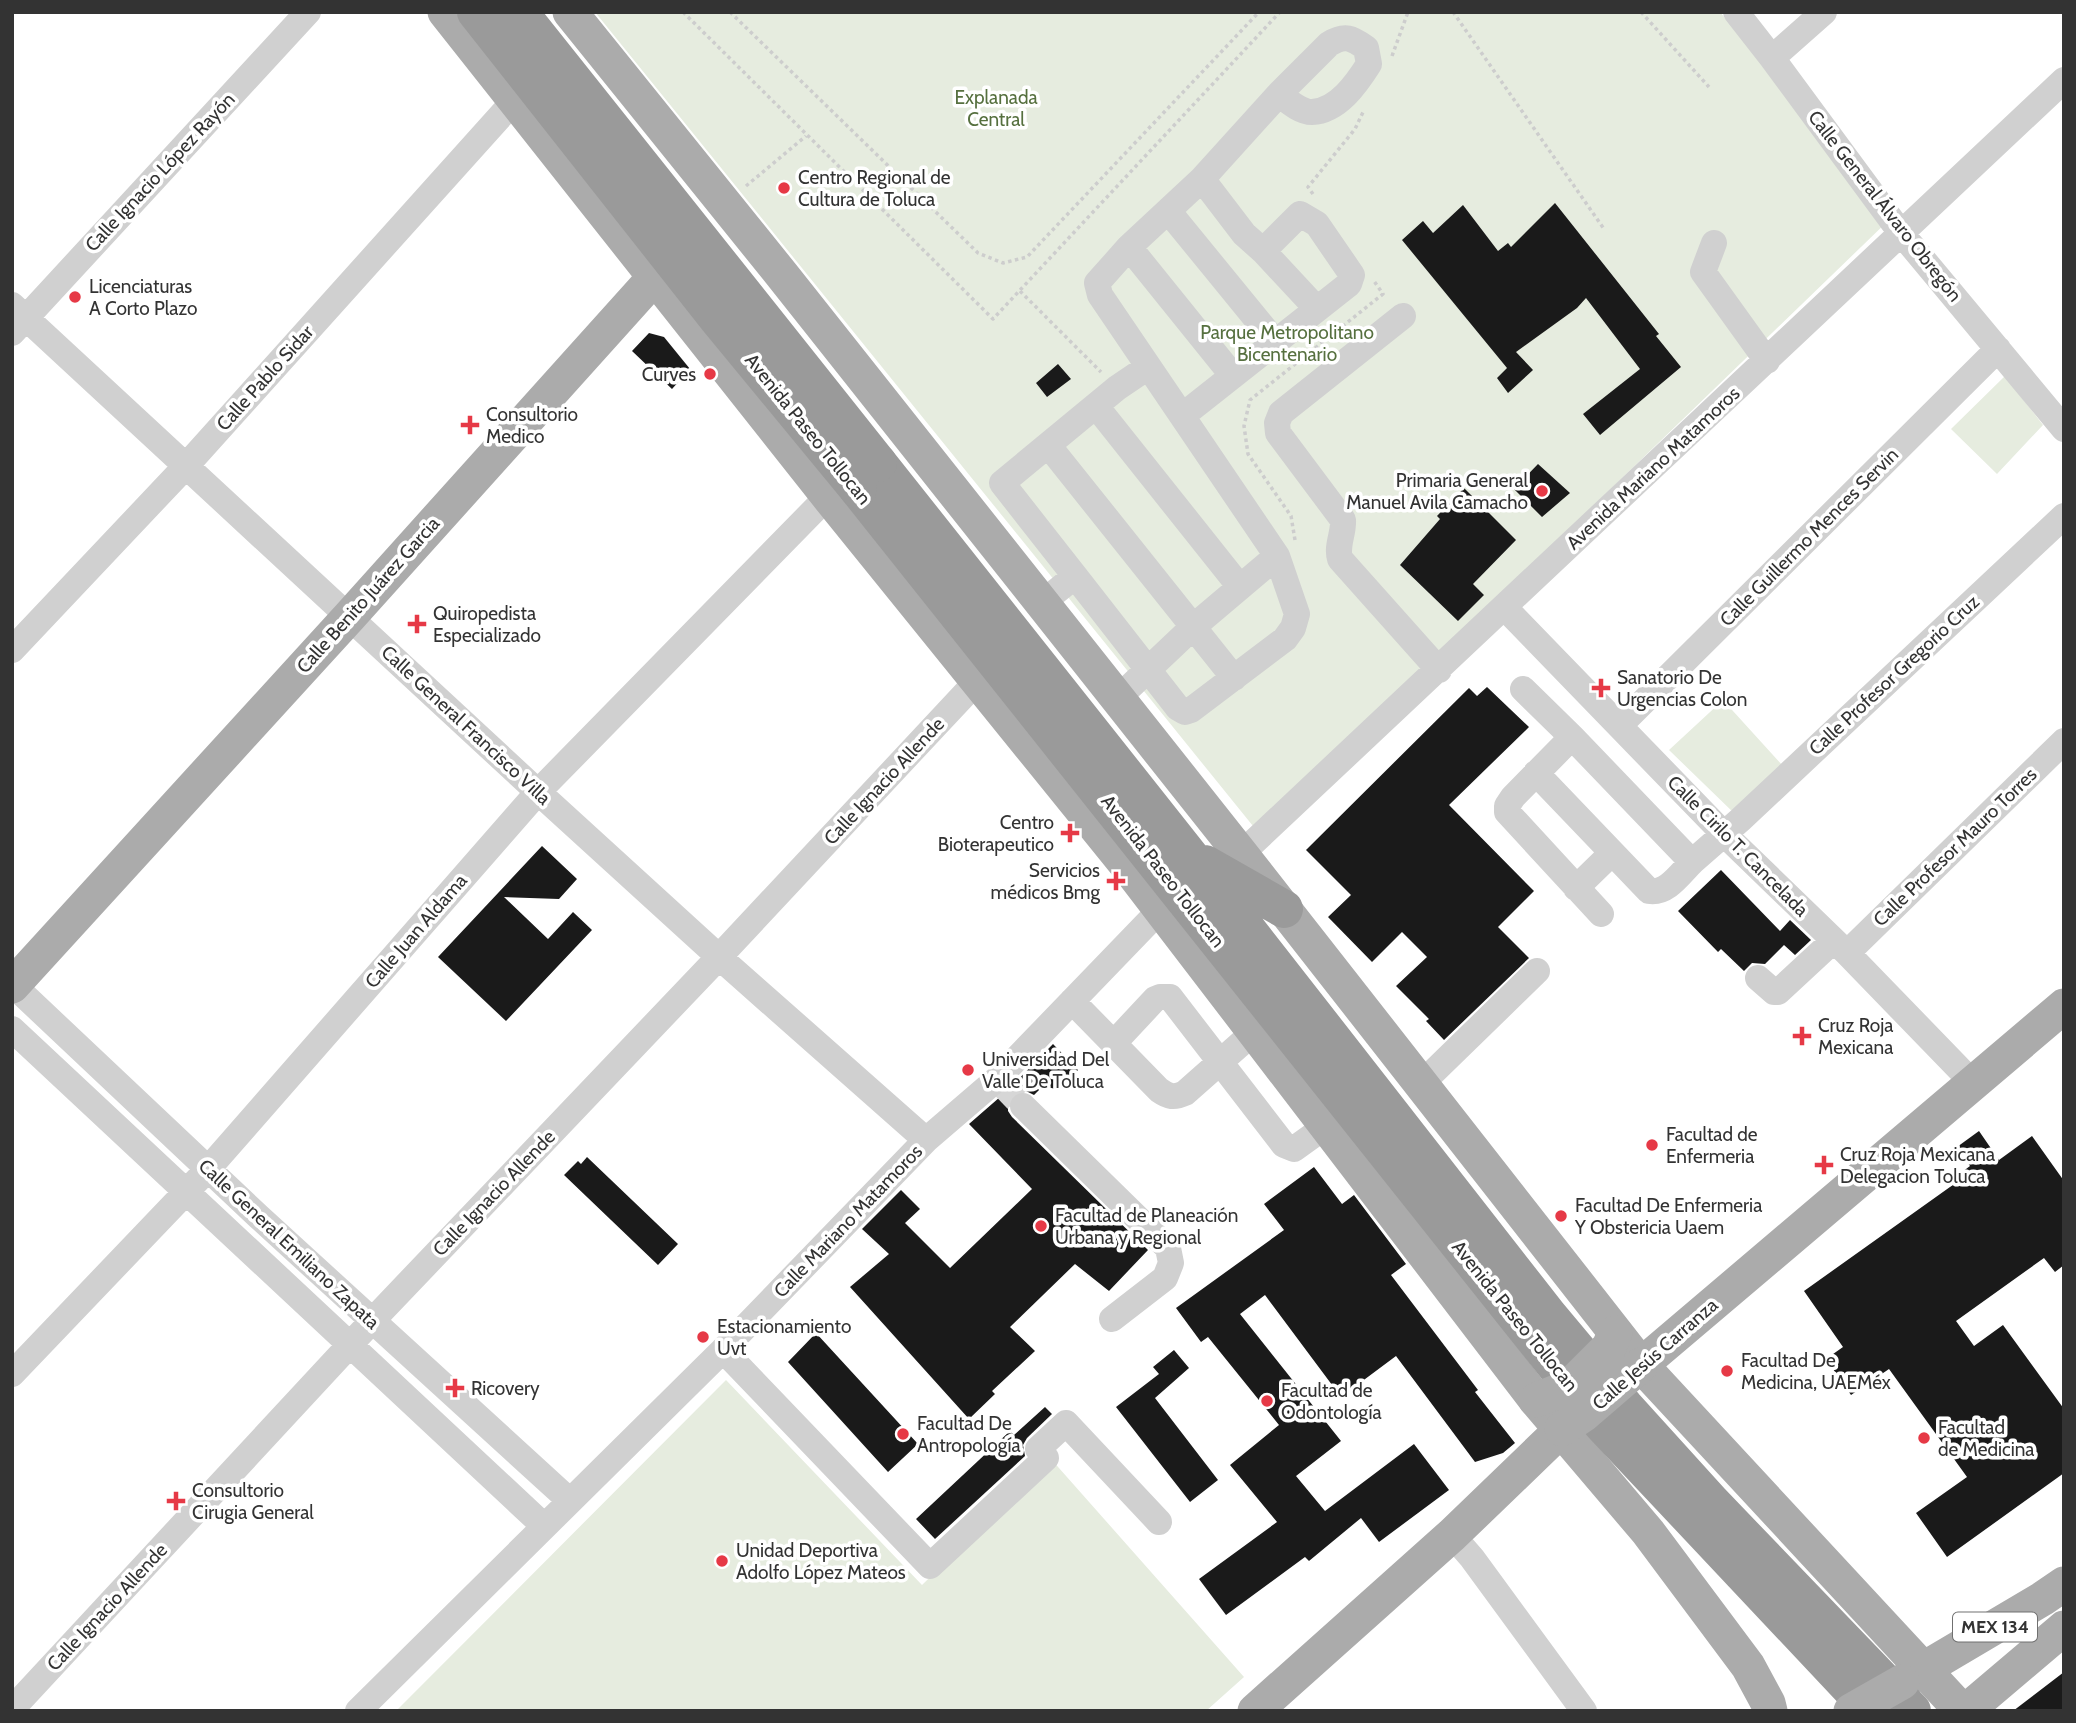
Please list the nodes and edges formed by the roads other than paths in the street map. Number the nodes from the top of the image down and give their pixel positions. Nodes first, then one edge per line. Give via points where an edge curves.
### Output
1 (307, 12) edge
2 (445, 12) edge
3 (476, 12) edge
4 (519, 12) edge
5 (570, 12) edge
6 (1736, 12) edge
7 (1824, 12) edge
8 (1773, 58) junction
9 (2064, 80) edge
10 (1279, 94) dead end
11 (514, 101) junction
12 (1202, 179) junction
13 (725, 204) junction
14 (1169, 212) junction
15 (1901, 233) junction
16 (1714, 243) dead end
17 (1129, 247) junction
18 (1263, 251) junction
19 (782, 275) junction
20 (654, 276) junction
21 (1317, 309) junction
22 (1403, 316) dead end
23 (17, 318) edge
24 (702, 338) junction
25 (1276, 343) junction
26 (1998, 349) junction
27 (1767, 361) junction
28 (1148, 367) junction
29 (1233, 376) junction
30 (1096, 407) junction
31 (1182, 416) junction
32 (2064, 429) edge
33 (1048, 445) junction
34 (185, 467) junction
35 (855, 483) junction
36 (2064, 516) edge
37 (1277, 556) junction
38 (1074, 576) junction
39 (1240, 587) junction
40 (1042, 603) junction
41 (1505, 608) junction
42 (349, 617) junction
43 (1193, 626) junction
44 (12, 650) edge
45 (1149, 670) junction
46 (1439, 670) junction
47 (1234, 678) junction
48 (978, 680) junction
49 (1523, 689) dead end
50 (1118, 698) junction
51 (1620, 725) junction
52 (1572, 737) junction
53 (2064, 741) edge
54 (1536, 773) junction
55 (538, 792) junction
56 (1116, 811) junction
57 (1724, 834) junction
58 (1188, 854) junction
59 (1241, 854) junction
60 (1611, 854) junction
61 (1692, 862) junction
62 (1129, 868) junction
63 (1576, 888) junction
64 (1284, 909) junction
65 (1160, 910) junction
66 (1601, 914) dead end
67 (1840, 947) junction
68 (719, 957) junction
69 (1537, 971) dead end
70 (1758, 978) dead end
71 (13, 985) edge
72 (1077, 995) junction
73 (2060, 1018) edge
74 (12, 1029) edge
75 (1254, 1032) junction
76 (1119, 1036) junction
77 (1220, 1062) junction
78 (1972, 1082) junction
79 (1421, 1084) junction
80 (1023, 1106) tunnel mouth
81 (1326, 1126) junction
82 (926, 1140) junction
83 (208, 1169) junction
84 (185, 1191) junction
85 (1112, 1319) dead end
86 (372, 1321) junction
87 (1615, 1333) junction
88 (350, 1345) junction
89 (723, 1350) junction
90 (1641, 1365) junction
91 (12, 1374) edge
92 (1536, 1399) junction
93 (1562, 1429) junction
94 (569, 1500) junction
95 (1160, 1522) dead end
96 (544, 1526) junction
97 (1452, 1535) junction
98 (2064, 1584) edge
99 (2064, 1628) edge
100 (1913, 1687) edge
101 (12, 1709) edge
102 (358, 1711) edge
103 (1255, 1711) edge
104 (1584, 1711) edge
105 (1770, 1711) edge
106 (1851, 1711) edge
107 (1872, 1711) edge
108 (1964, 1711) edge

1 - 23 street, Calle Ignacio López Rayón
2 - 11 main road, Avenida Paseo Tollocan
3 - 35 highway, Avenida Paseo Tollocan, bridge via 709,308
4 - 35 highway, Avenida Paseo Tollocan, bridge
5 - 13 main road, Avenida Paseo Tollocan
6 - 8 street, Calle General Álvaro Obregón
7 - 8 street
8 - 15 street, Calle General Álvaro Obregón
9 - 15 street, Avenida Mariano Matamoros
10 - 12 street
11 - 20 main road, Avenida Paseo Tollocan
11 - 34 street, Calle Pablo Sidar
12 - 14 street
12 - 18 street via 1244,234
13 - 19 main road, Avenida Paseo Tollocan
13 - 20 main road, Calle Benito Juárez Garcia
14 - 17 street
14 - 25 street
15 - 26 street, Calle General Álvaro Obregón
15 - 27 street, Avenida Mariano Matamoros
16 - 27 street via 1703,272
17 - 28 street via 1100,277 1098,289
17 - 29 street
18 - 21 street
18 - 21 street via 1300,214 1317,224 1352,275 1349,284
19 - 24 main road via 746,268 731,275 712,296
19 - 40 main road, Avenida Paseo Tollocan
20 - 24 main road, Avenida Paseo Tollocan
20 - 42 main road, Calle Benito Juárez Garcia
21 - 25 street
22 - 46 street via 1281,413 1277,427 1343,520 1340,559
23 - 34 street, Calle General Francisco Villa
24 - 35 main road, Avenida Paseo Tollocan
25 - 29 street
26 - 32 street, Calle General Álvaro Obregón
26 - 51 street, Calle Guillermo Mences Servin
27 - 41 street, Avenida Mariano Matamoros
28 - 30 street
28 - 31 street
29 - 31 street
30 - 33 street
30 - 39 street
31 - 37 street
33 - 38 street via 1002,483
33 - 43 street
34 - 42 street, Calle General Francisco Villa
34 - 44 street, Calle Pablo Sidar
35 - 48 main road, Avenida Paseo Tollocan
35 - 55 street, Calle Juan Aldama
35 - 56 highway, Avenida Paseo Tollocan
35 - 58 highway, Avenida Paseo Tollocan
36 - 57 street, Calle Profesor Gregorio Cruz
37 - 39 street
37 - 47 street via 1297,614 1293,628
38 - 40 street
38 - 45 street
39 - 43 street
40 - 50 main road, Avenida Paseo Tollocan
41 - 46 street, Avenida Mariano Matamoros
41 - 51 street, Calle Cirilo T. Cancelada
42 - 55 street, Calle General Francisco Villa
42 - 71 main road, Calle Benito Juárez Garcia
43 - 45 street
43 - 47 street
45 - 47 street via 1185,712
45 - 50 street
46 - 59 street, Avenida Mariano Matamoros
48 - 62 main road, Avenida Paseo Tollocan
48 - 68 street, Calle Ignacio Allende
49 - 52 street
50 - 59 main road, Avenida Paseo Tollocan
51 - 57 street, Calle Cirilo T. Cancelada
52 - 54 street
52 - 61 street
53 - 67 street, Calle Profesor Mauro Torres
54 - 60 street
54 - 63 street via 1513,797 1507,812
55 - 68 street, Calle General Francisco Villa
55 - 83 street, Calle Juan Aldama
56 - 62 highway
56 - 107 highway, Avenida Paseo Tollocan via 1602,1424
57 - 61 street, Calle Profesor Gregorio Cruz
57 - 67 street, Calle Cirilo T. Cancelada
58 - 64 highway
58 - 100 highway, Avenida Paseo Tollocan via 1591,1366 1712,1503
59 - 64 main road, Avenida Paseo Tollocan
60 - 61 street, Calle Profesor Gregorio Cruz via 1641,886 1657,892
60 - 63 street
62 - 65 main road, Avenida Paseo Tollocan
63 - 66 street
64 - 79 main road, Avenida Paseo Tollocan
65 - 72 street, Calle Mariano Matamoros
65 - 75 main road, Avenida Paseo Tollocan
67 - 70 street, Calle Profesor Mauro Torres via 1778,992
67 - 78 street, Calle Cirilo T. Cancelada
68 - 82 street, Calle General Francisco Villa
68 - 86 street, Calle Ignacio Allende
69 - 79 street
71 - 83 street, Calle General Emiliano Zapata
72 - 76 street
72 - 82 street, Calle Mariano Matamoros via 998,1080
73 - 78 main road, Calle Jesús Carranza
74 - 84 street, Calle General Emiliano Zapata
75 - 77 street
75 - 81 main road, Avenida Paseo Tollocan
76 - 77 street via 1168,1096 1185,1093
76 - 77 street via 1156,999 1170,997
77 - 81 street via 1287,1148 1294,1149
78 - 90 main road, Calle Jesús Carranza
79 - 87 main road, Avenida Paseo Tollocan
80 - 85 street via 1168,1248 1171,1263 1165,1278
81 - 92 main road, Avenida Paseo Tollocan
82 - 89 street, Calle Mariano Matamoros
83 - 84 street, Calle Juan Aldama
83 - 86 street, Calle General Emiliano Zapata
84 - 88 street, Calle General Emiliano Zapata
84 - 91 street, Calle Juan Aldama
86 - 88 street, Calle Ignacio Allende
86 - 94 street, Calle General Emiliano Zapata
87 - 90 main road, Avenida Paseo Tollocan
87 - 92 main road, bridge via 1605,1352 1569,1387
88 - 96 street, Calle General Emiliano Zapata
88 - 101 street, Calle Ignacio Allende
89 - 94 street, Calle Mariano Matamoros
89 - 95 street via 930,1566 1046,1458 1038,1450 1066,1423
90 - 93 main road, Calle Jesús Carranza, bridge
90 - 100 main road, Avenida Paseo Tollocan via 1879,1623
92 - 93 main road, Avenida Paseo Tollocan
93 - 97 main road, Calle Jesús Carranza
93 - 105 main road, Avenida Paseo Tollocan via 1648,1532 1748,1665
94 - 96 street, Calle Mariano Matamoros
96 - 102 street, Calle Mariano Matamoros
97 - 103 main road, Calle Jesús Carranza
97 - 104 street
98 - 100 main road, MEX 134
99 - 108 main road, MEX 134
100 - 106 main road, bridge
100 - 108 main road, Avenida Paseo Tollocan

